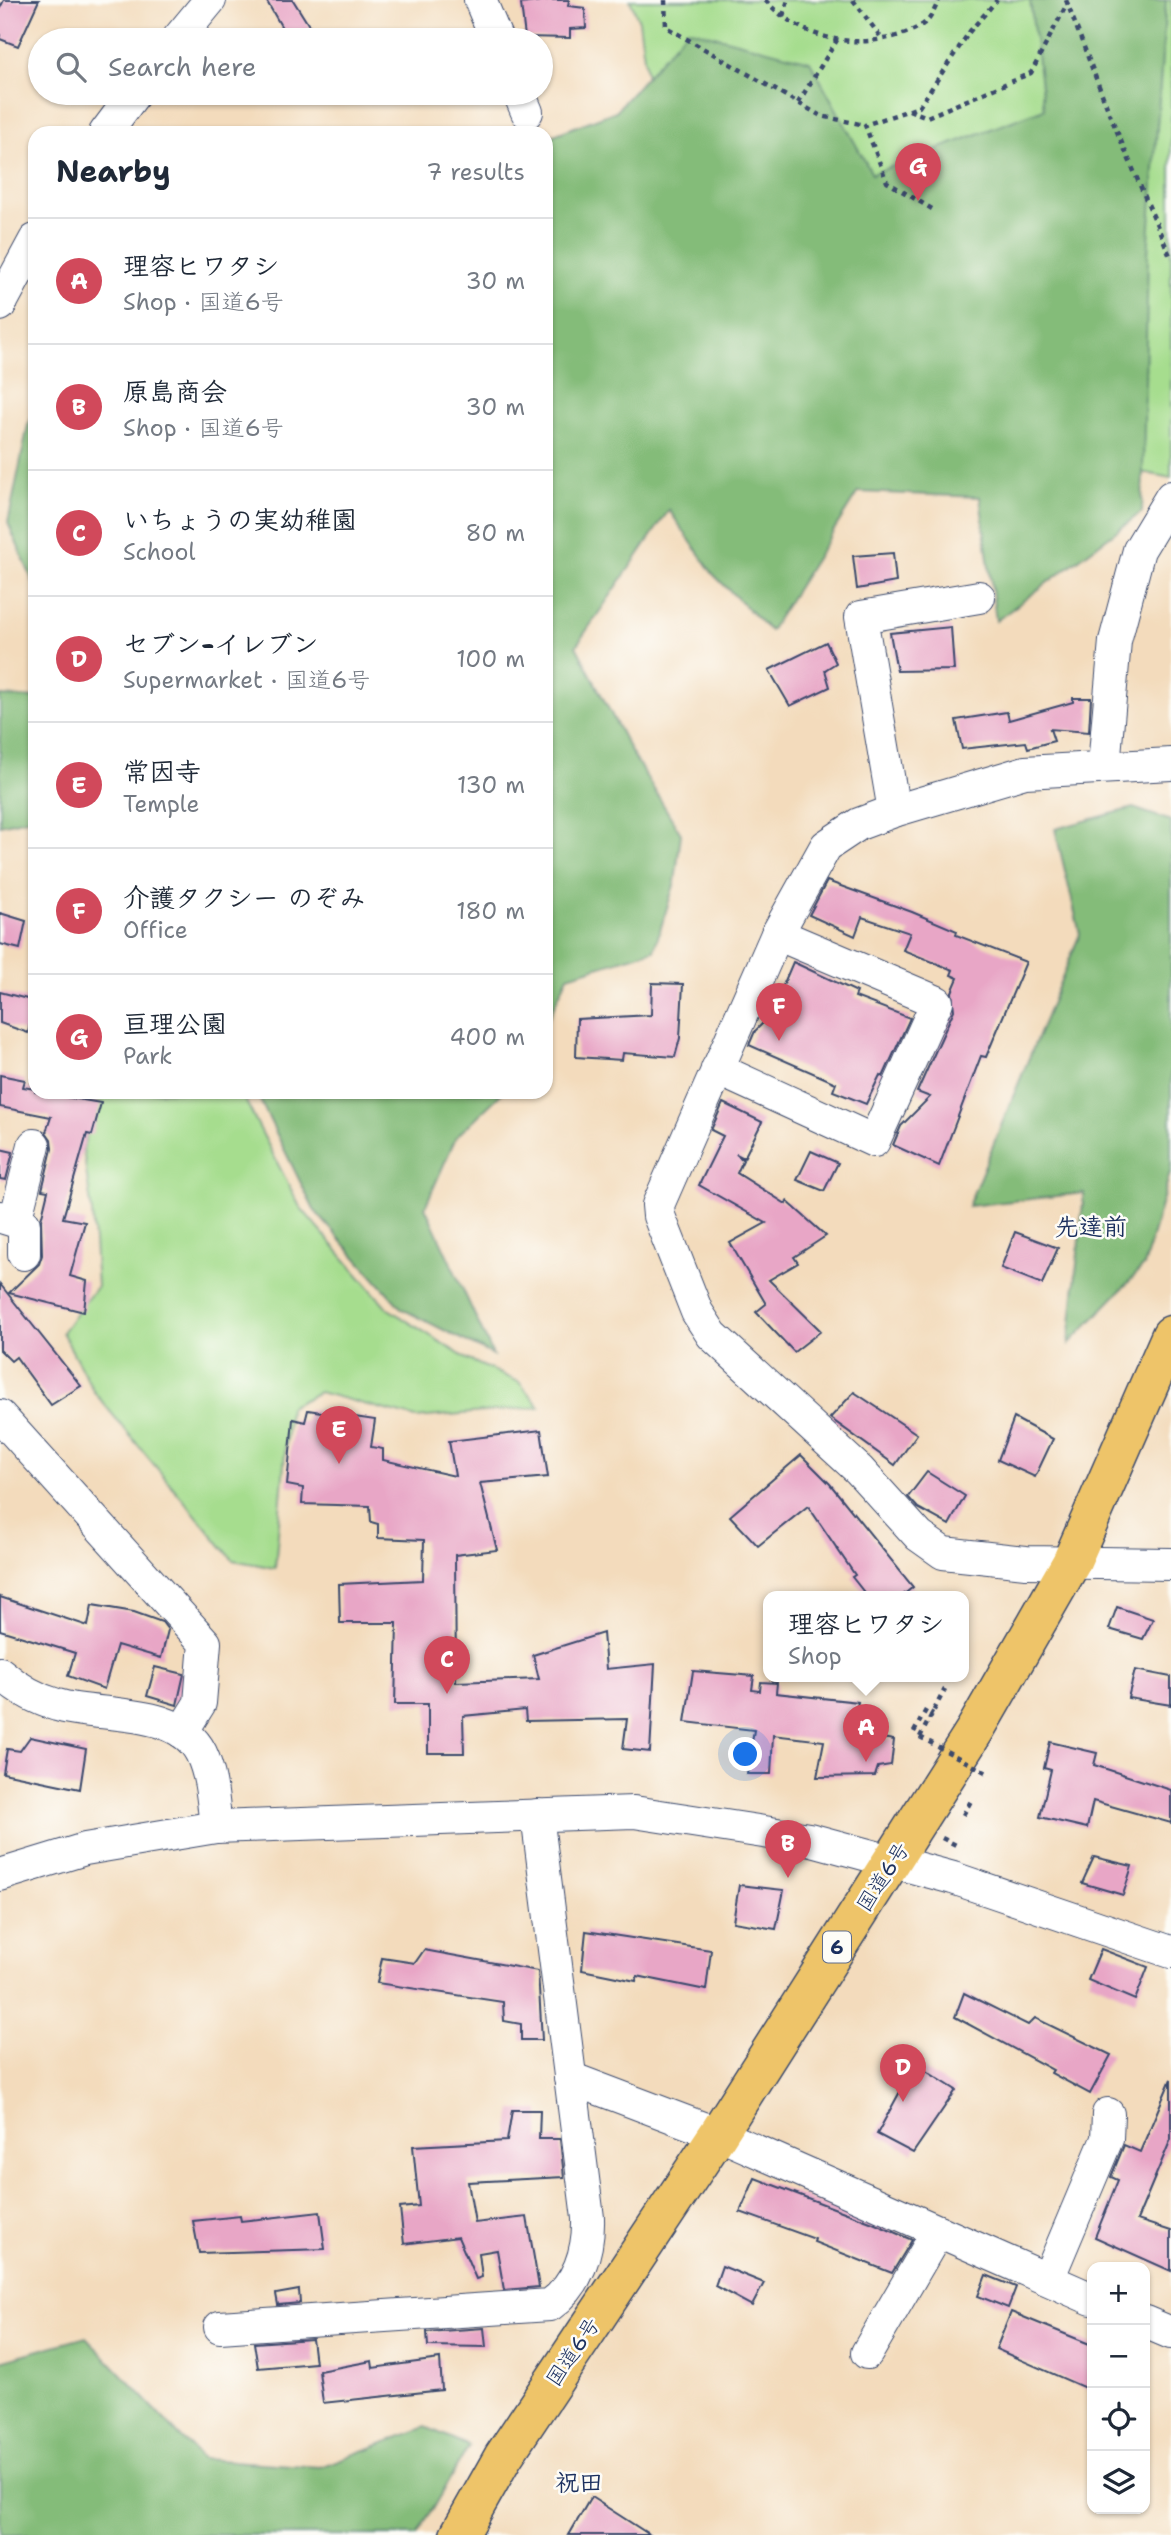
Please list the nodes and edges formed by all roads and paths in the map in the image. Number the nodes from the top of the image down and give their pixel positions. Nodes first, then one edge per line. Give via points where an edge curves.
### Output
1 (210, 0) edge
2 (480, 0) edge
3 (665, 0) edge
4 (765, 0) edge
5 (788, 0) edge
6 (853, 0) edge
7 (997, 0) edge
8 (937, 1) edge
9 (1067, 1) edge
10 (783, 16) junction
11 (187, 28) edge
12 (492, 28) edge
13 (837, 40) junction
14 (883, 40) junction
15 (798, 103) junction
16 (126, 105) edge
17 (909, 110) junction
18 (865, 125) junction
19 (110, 126) edge
20 (932, 209) dead end
21 (28, 253) edge
22 (1171, 258) edge
23 (0, 305) edge
24 (1171, 497) edge
25 (979, 597) dead end
26 (1171, 764) edge
27 (1104, 766) junction
28 (894, 811) junction
29 (777, 934) junction
30 (717, 1069) junction
31 (34, 1145) dead end
32 (8, 1219) edge
33 (24, 1254) dead end
34 (1171, 1335) edge
35 (0, 1416) edge
36 (1071, 1563) junction
37 (1171, 1564) edge
38 (0, 1673) edge
39 (945, 1689) dead end
40 (933, 1714) junction
41 (182, 1732) junction
42 (914, 1732) dead end
43 (987, 1773) dead end
44 (537, 1815) junction
45 (216, 1827) junction
46 (893, 1861) junction
47 (0, 1875) edge
48 (1171, 1952) edge
49 (570, 2078) junction
50 (1108, 2115) dead end
51 (718, 2134) junction
52 (938, 2231) junction
53 (1048, 2279) junction
54 (1087, 2297) edge
55 (1150, 2324) edge
56 (220, 2328) dead end
57 (1171, 2333) edge
58 (867, 2353) dead end
59 (459, 2535) edge

1 - 11 street
2 - 12 street
3 - 15 path via 666,27
4 - 10 path
5 - 10 path
6 - 14 path
7 - 17 path via 970,31 919,107
8 - 14 path via 928,20
9 - 17 path via 1031,73 927,117
9 - 22 path
10 - 13 path via 808,32
13 - 14 path
13 - 15 path
15 - 18 path via 821,116
16 - 19 street
17 - 18 path
18 - 20 path via 887,182
21 - 23 street
24 - 27 street via 1139,550 1115,641
25 - 28 street via 861,617
26 - 27 street
27 - 28 street via 1025,772
28 - 29 street via 859,824 826,846
29 - 30 street
29 - 30 street via 937,1002 874,1141
30 - 36 street via 658,1205 697,1312 712,1335 859,1470 919,1536 943,1553
31 - 32 street
32 - 33 street via 24,1224
34 - 36 highway, 国道6号 / 6
35 - 41 street via 205,1643 200,1703
36 - 37 street
36 - 46 highway, 国道6号 / 6
38 - 41 street via 13,1685 58,1705 158,1721
39 - 40 path
40 - 42 path via 926,1710
40 - 43 path, bridge via 920,1737
41 - 45 street via 200,1752 209,1776
44 - 45 street
44 - 46 street via 634,1812 809,1839
44 - 49 street
45 - 47 street via 85,1849
46 - 48 street
46 - 51 highway, 国道6号 / 6
49 - 51 street
49 - 56 street via 589,2244 565,2294 550,2305
50 - 53 street via 1107,2140
51 - 52 street
51 - 59 highway, 国道6号 / 6 via 503,2457
52 - 53 street
52 - 58 street
53 - 54 street
55 - 57 street

